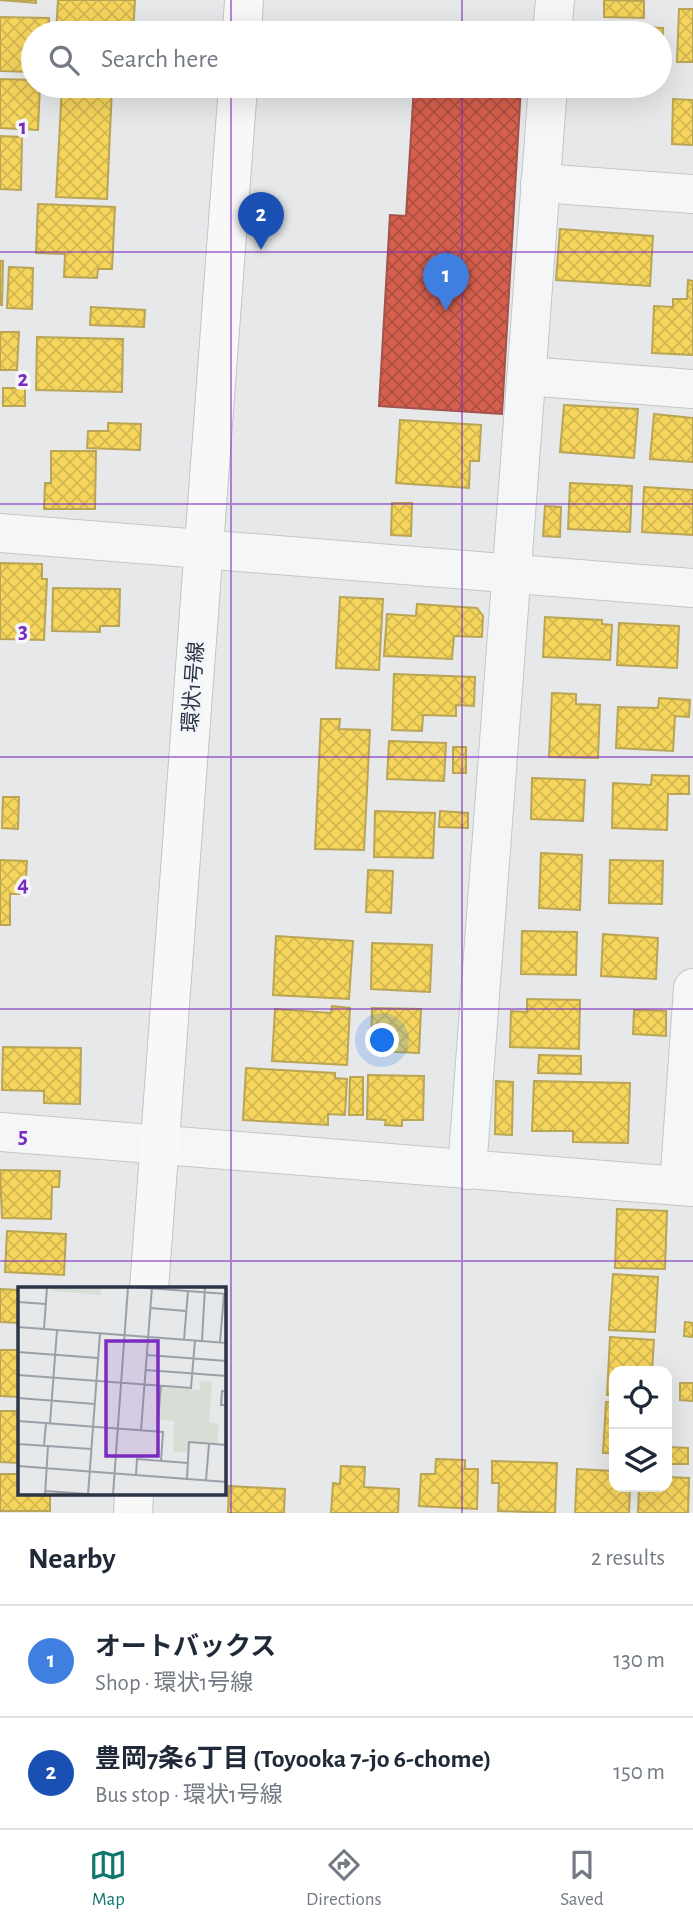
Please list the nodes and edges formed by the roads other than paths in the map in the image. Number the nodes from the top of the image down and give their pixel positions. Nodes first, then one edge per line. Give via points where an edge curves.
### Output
1 (244, 0) edge
2 (555, 0) edge
3 (243, 21) edge
4 (553, 21) edge
5 (237, 98) edge
6 (547, 98) edge
7 (540, 183) junction
8 (693, 194) edge
9 (527, 376) junction
10 (693, 389) edge
11 (0, 533) edge
12 (203, 549) junction
13 (512, 573) junction
14 (693, 588) edge
15 (693, 988) edge
16 (0, 1132) edge
17 (159, 1144) junction
18 (467, 1170) junction
19 (686, 1186) edge
20 (149, 1287) edge

1 - 3 main road
2 - 4 street
5 - 12 main road, 環状1号線
6 - 7 street
7 - 8 street
7 - 9 street
9 - 10 street
9 - 13 street
11 - 12 street
12 - 13 street
12 - 17 main road, 環状1号線
13 - 14 street
13 - 18 street
15 - 19 street
16 - 17 street
17 - 18 street
17 - 20 main road, 環状1号線
18 - 19 street

